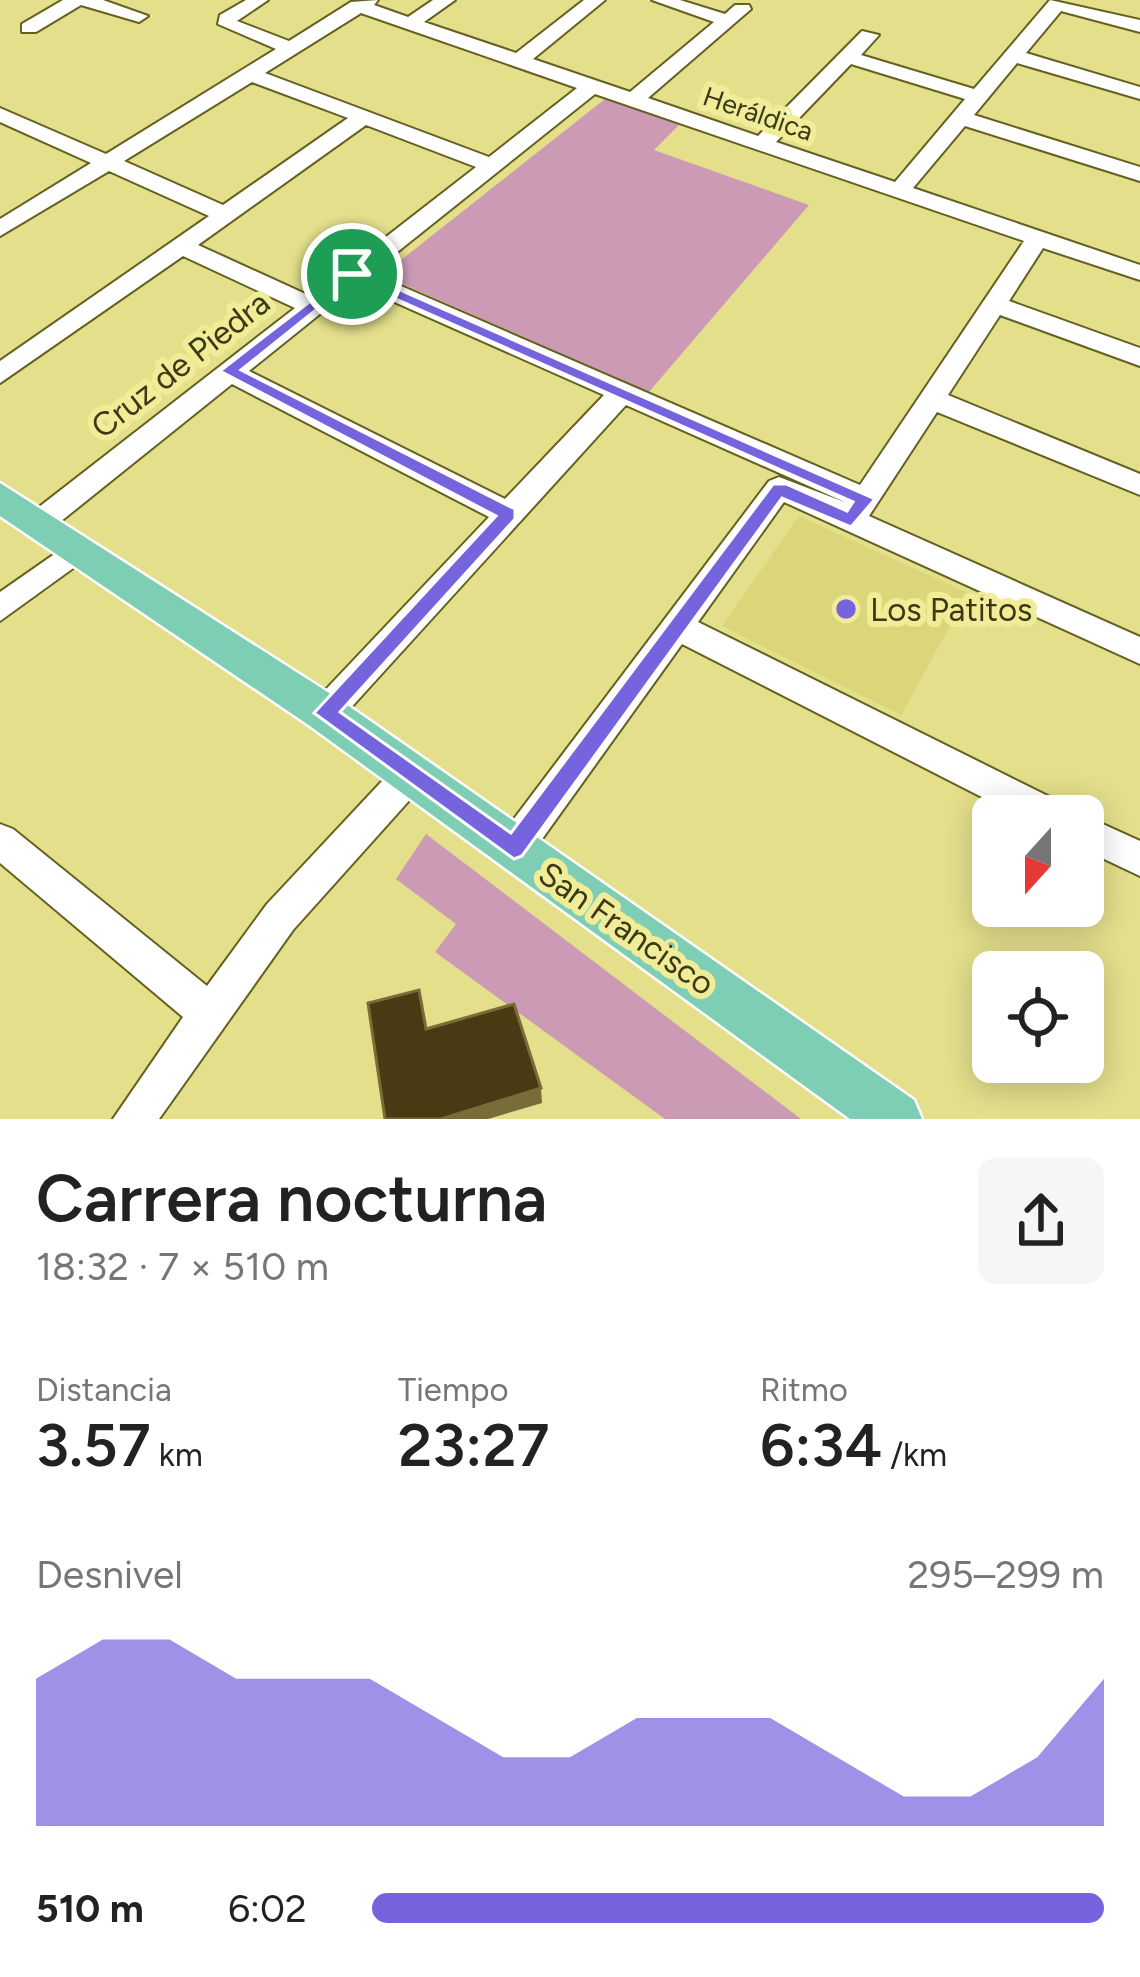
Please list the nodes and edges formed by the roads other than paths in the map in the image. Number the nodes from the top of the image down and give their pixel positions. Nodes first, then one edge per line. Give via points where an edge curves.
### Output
1 (80, 0) edge
2 (259, 0) edge
3 (446, 0) edge
4 (596, 0) edge
5 (662, 0) edge
6 (364, 3) edge
7 (139, 16) dead end
8 (409, 24) junction
9 (1140, 26) edge
10 (29, 28) dead end
11 (869, 35) dead end
12 (290, 49) junction
13 (1013, 56) junction
14 (848, 57) junction
15 (518, 61) junction
16 (250, 74) junction
17 (592, 86) junction
18 (1140, 93) edge
19 (979, 97) junction
20 (634, 100) junction
21 (0, 114) edge
22 (364, 117) junction
23 (961, 118) junction
24 (762, 144) junction
25 (107, 162) junction
26 (491, 165) junction
27 (1140, 174) edge
28 (899, 191) junction
29 (226, 214) junction
30 (0, 229) edge
31 (1038, 238) junction
32 (181, 246) junction
33 (1140, 273) edge
34 (352, 274) junction
35 (994, 304) junction
36 (311, 305) junction
37 (1140, 357) edge
38 (228, 371) junction
39 (0, 374) edge
40 (622, 392) junction
41 (931, 399) junction
42 (1140, 485) edge
43 (0, 497) edge
44 (858, 510) junction
45 (509, 514) junction
46 (40, 521) junction
47 (80, 548) junction
48 (0, 609) edge
49 (677, 626) junction
50 (1140, 651) edge
51 (325, 713) junction
52 (411, 774) junction
53 (1012, 795) edge
54 (0, 841) edge
55 (1104, 841) edge
56 (514, 848) junction
57 (1140, 859) edge
58 (209, 1013) junction
59 (134, 1119) edge
60 (895, 1119) edge

1 - 7 street
1 - 10 street
2 - 12 street via 227,24
3 - 8 street
4 - 15 street
5 - 20 street via 735,15
6 - 8 street, Heráldica
6 - 12 street
8 - 15 street, Heráldica
9 - 13 street via 1057,4
11 - 14 street
12 - 16 street
13 - 18 street
13 - 19 street
14 - 19 street
14 - 24 street
15 - 17 street, Heráldica
16 - 22 street
16 - 25 street
17 - 20 street, Heráldica
17 - 26 street, Cruz de Piedra
19 - 23 street
20 - 24 street, Heráldica
21 - 25 street
22 - 26 street
22 - 29 street
23 - 27 street
23 - 28 street
24 - 28 street, Heráldica
25 - 29 street
25 - 30 street
26 - 34 street, Cruz de Piedra
28 - 31 street, Heráldica
29 - 32 street
31 - 33 street, Heráldica
31 - 35 street
32 - 36 street
32 - 39 street
34 - 36 street, Cruz de Piedra
34 - 40 street
35 - 37 street
35 - 41 street
36 - 38 street, Cruz de Piedra
38 - 45 street
38 - 46 street, Cruz de Piedra
40 - 44 street
40 - 45 street
41 - 42 street
41 - 44 street
43 - 46 main road, San Francisco
44 - 49 street via 779,488
44 - 50 street
45 - 51 street
46 - 47 main road, San Francisco
47 - 48 street
47 - 51 main road, San Francisco
49 - 53 street
49 - 56 street
51 - 52 main road, San Francisco
52 - 56 main road, San Francisco
52 - 58 street via 280,917
54 - 58 street
55 - 57 street
56 - 60 main road, San Francisco
58 - 59 street

